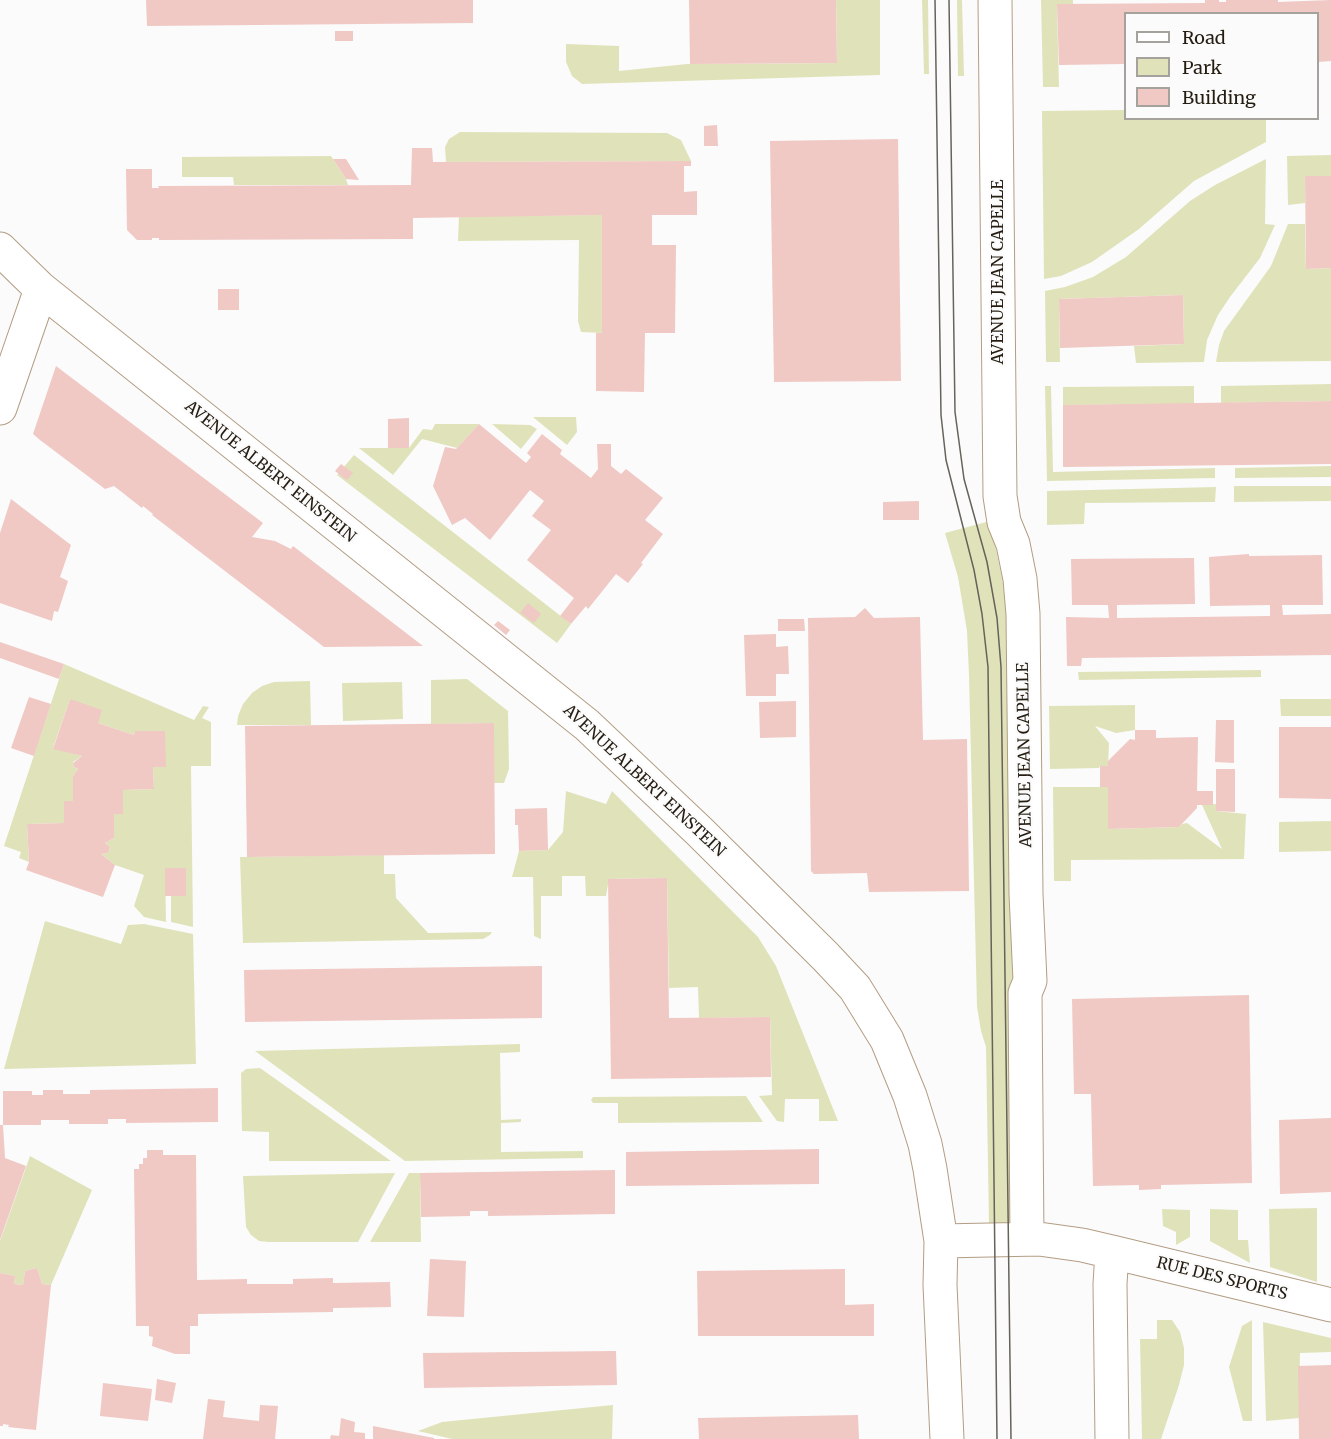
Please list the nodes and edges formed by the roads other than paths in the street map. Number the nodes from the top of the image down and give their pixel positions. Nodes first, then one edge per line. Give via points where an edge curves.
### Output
1 (995, 0) edge
2 (0, 249) edge
3 (41, 289) junction
4 (0, 408) edge
5 (1027, 1239) junction
6 (941, 1241) junction
7 (1112, 1252) junction
8 (1331, 1305) edge
9 (946, 1439) edge
10 (1112, 1439) edge

1 - 5 street, AVENUE JEAN CAPELLE via 1000,496 1020,579 1023,614 1030,981 1025,993
2 - 3 street, AVENUE ALBERT EINSTEIN
3 - 4 street
3 - 6 street, AVENUE ALBERT EINSTEIN via 587,725 826,957 873,1014 910,1095 925,1144
5 - 6 street
5 - 7 street
6 - 9 street, AVENUE ALBERT EINSTEIN
7 - 8 street, RUE DES SPORTS
7 - 10 street

